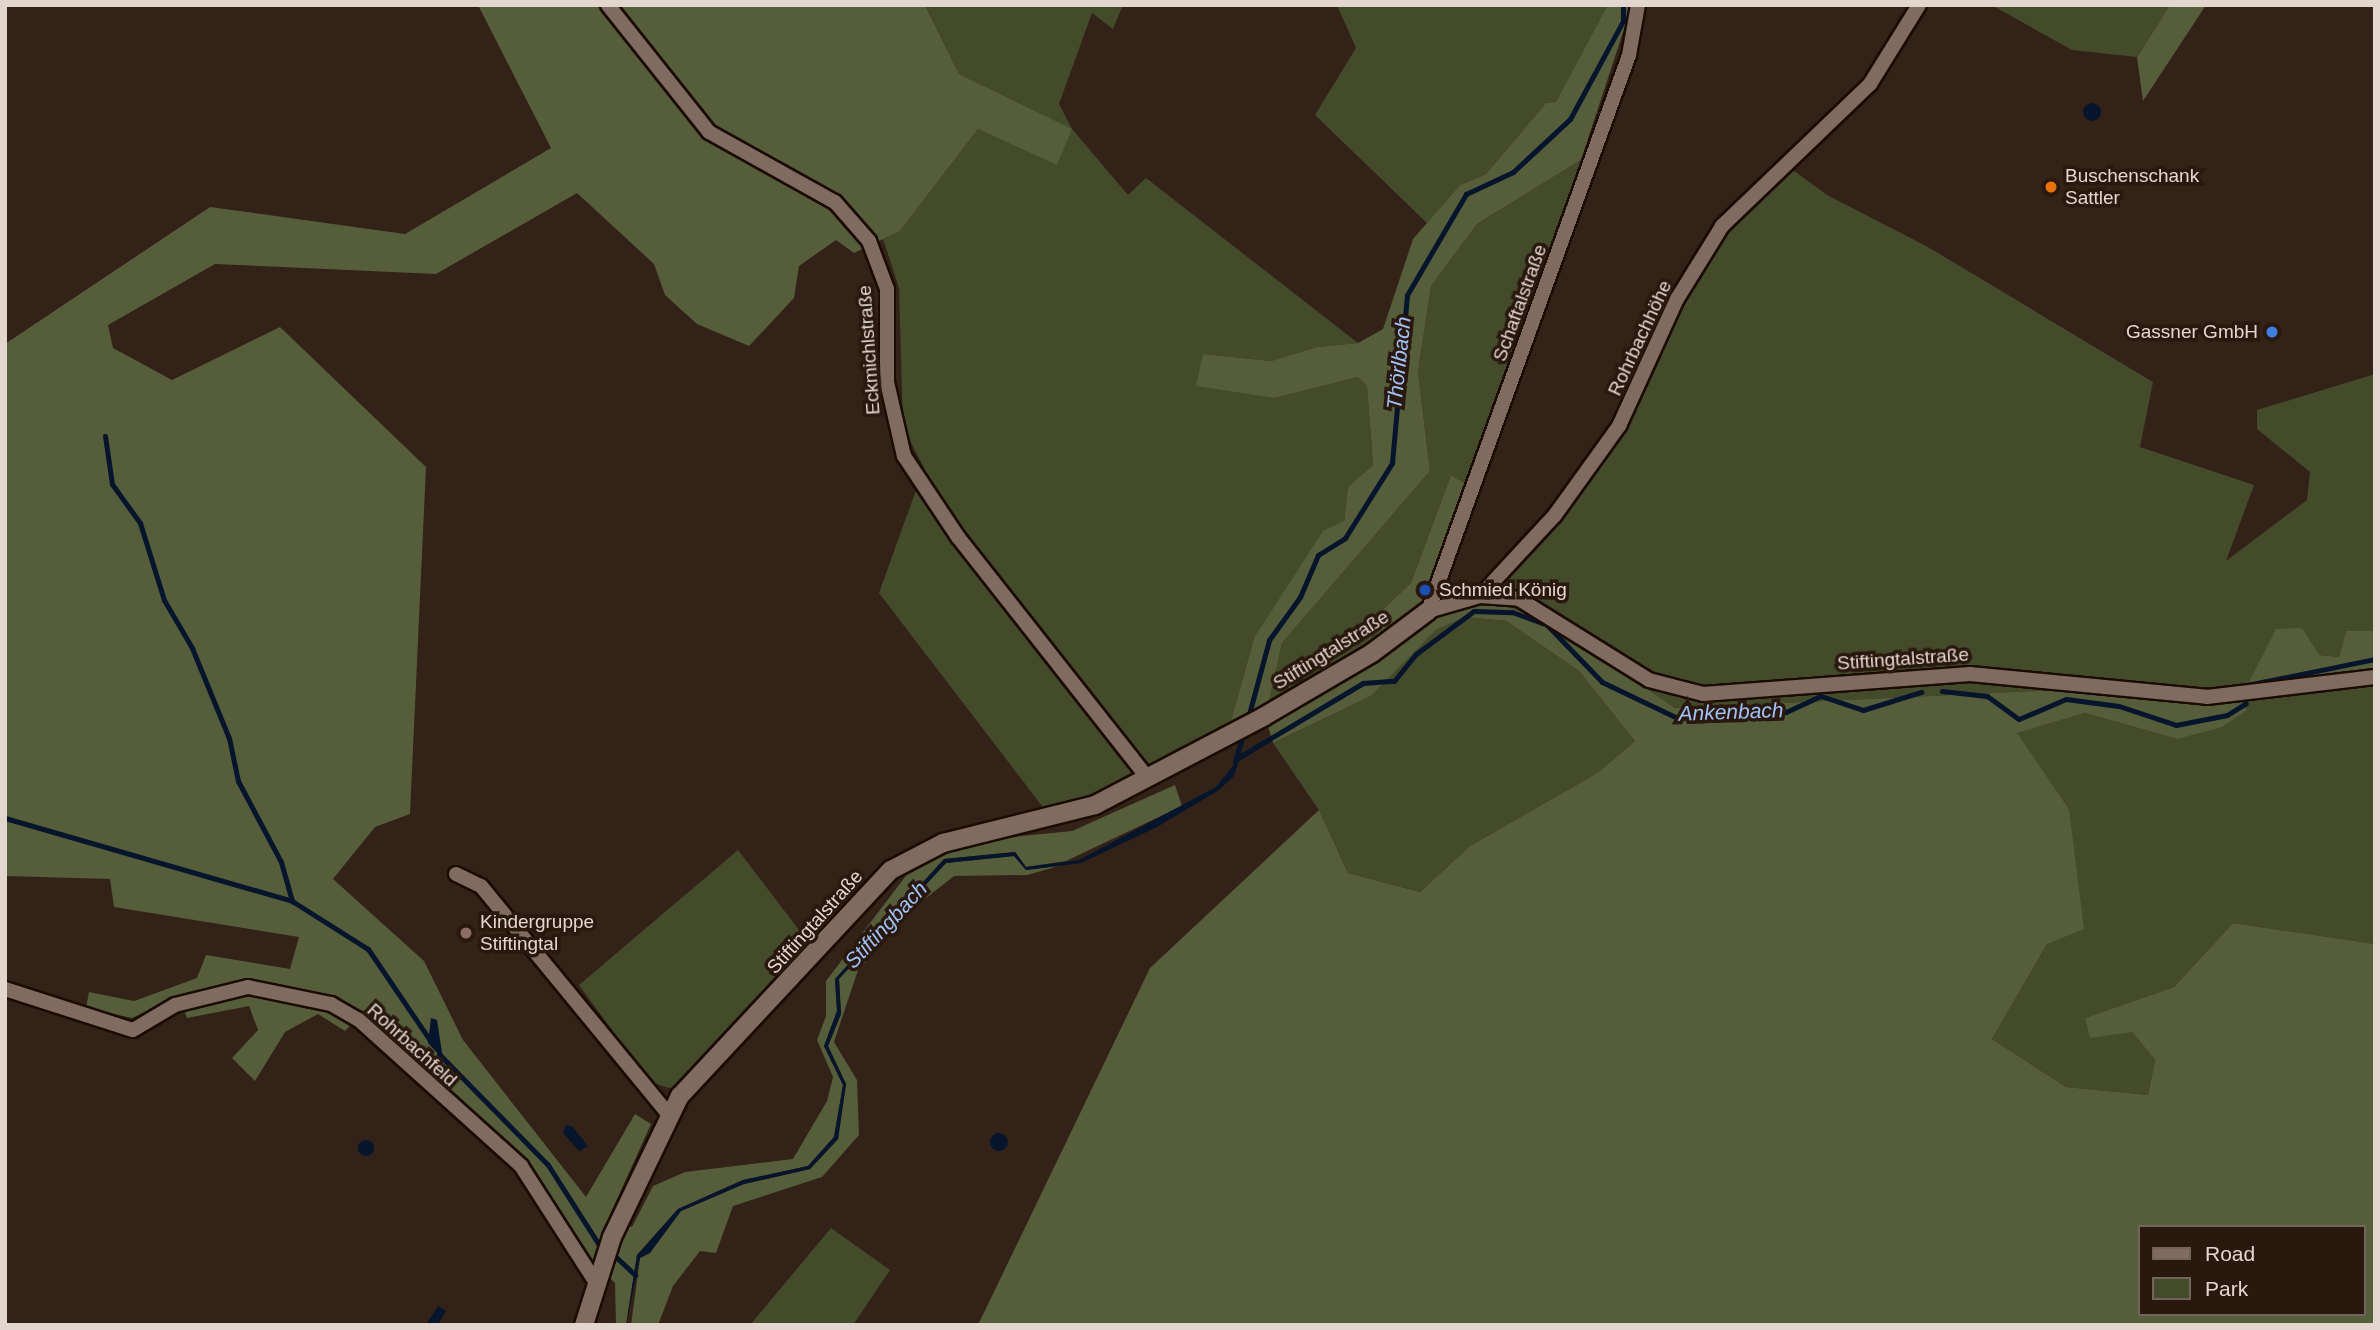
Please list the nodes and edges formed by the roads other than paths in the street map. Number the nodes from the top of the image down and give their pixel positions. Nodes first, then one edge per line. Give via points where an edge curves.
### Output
1 (608, 5) edge
2 (1638, 5) edge
3 (1920, 5) edge
4 (1480, 596) junction
5 (1428, 611) junction
6 (2375, 677) edge
7 (1147, 777) junction
8 (456, 874) dead end
9 (5, 989) edge
10 (668, 1114) junction
11 (598, 1286) junction
12 (584, 1325) edge

1 - 7 street, Eckmichlstraße via 709,132 835,202 869,241 887,289 887,382 904,456 958,537
2 - 5 street, Schaftalstraße via 1629,55
3 - 4 street, Rohrbachhöhe via 1870,84 1722,226 1677,299 1619,426 1555,515
4 - 5 street, Stiftingtalstraße
4 - 6 street, Stiftingtalstraße via 1538,607 1649,680 1703,694 1970,674 2207,697
5 - 7 street, Stiftingtalstraße via 1372,653
7 - 10 street, Stiftingtalstraße via 1095,805 943,843 891,870 698,1073
8 - 10 street via 481,886
9 - 11 street, Rohrbachfeld via 133,1030 175,1005 248,987 331,1004 359,1020 521,1166
10 - 11 street, Stiftingtalstraße via 612,1237
11 - 12 street, Stiftingtalstraße

